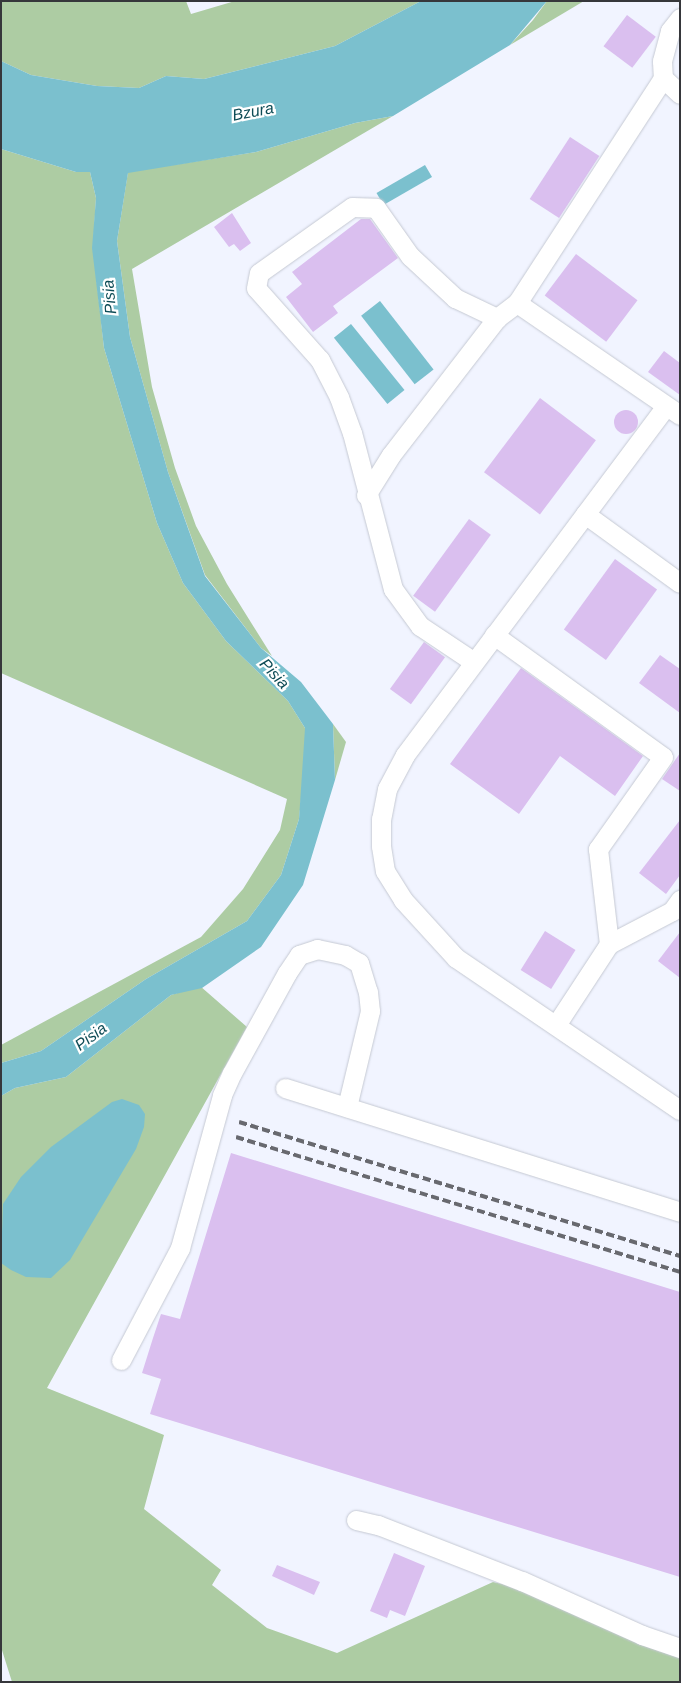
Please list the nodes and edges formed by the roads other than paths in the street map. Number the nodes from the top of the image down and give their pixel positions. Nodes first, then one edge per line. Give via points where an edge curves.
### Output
1 (680, 18) edge
2 (663, 78) junction
3 (680, 94) edge
4 (517, 303) junction
5 (497, 318) junction
6 (673, 411) edge
7 (366, 495) junction
8 (585, 514) junction
9 (680, 582) edge
10 (494, 635) junction
11 (474, 662) junction
12 (680, 900) edge
13 (609, 944) junction
14 (556, 1026) junction
15 (285, 1088) dead end
16 (347, 1107) junction
17 (680, 1110) edge
18 (680, 1212) edge
19 (121, 1360) dead end
20 (356, 1520) dead end
21 (680, 1648) edge

1 - 2 lane via 670,31 662,62
2 - 3 lane
2 - 4 lane
4 - 5 lane
4 - 6 lane
5 - 7 lane via 391,455
5 - 7 lane via 455,298 410,256 376,208 352,206 259,273 256,288 320,360 339,398 352,433
6 - 8 lane
7 - 11 lane via 393,589 420,626
8 - 9 lane
8 - 10 lane
10 - 11 lane
10 - 13 lane via 663,757 598,849
11 - 14 lane via 405,755 387,789 381,820 385,871 418,919 456,958
12 - 13 lane via 672,911
13 - 14 lane
14 - 17 lane
15 - 16 lane
16 - 18 lane
16 - 19 lane via 370,1011 368,992 358,963 345,955 317,950 300,955 287,973 232,1074 222,1096 180,1248
20 - 21 lane via 378,1525 522,1581 642,1635

